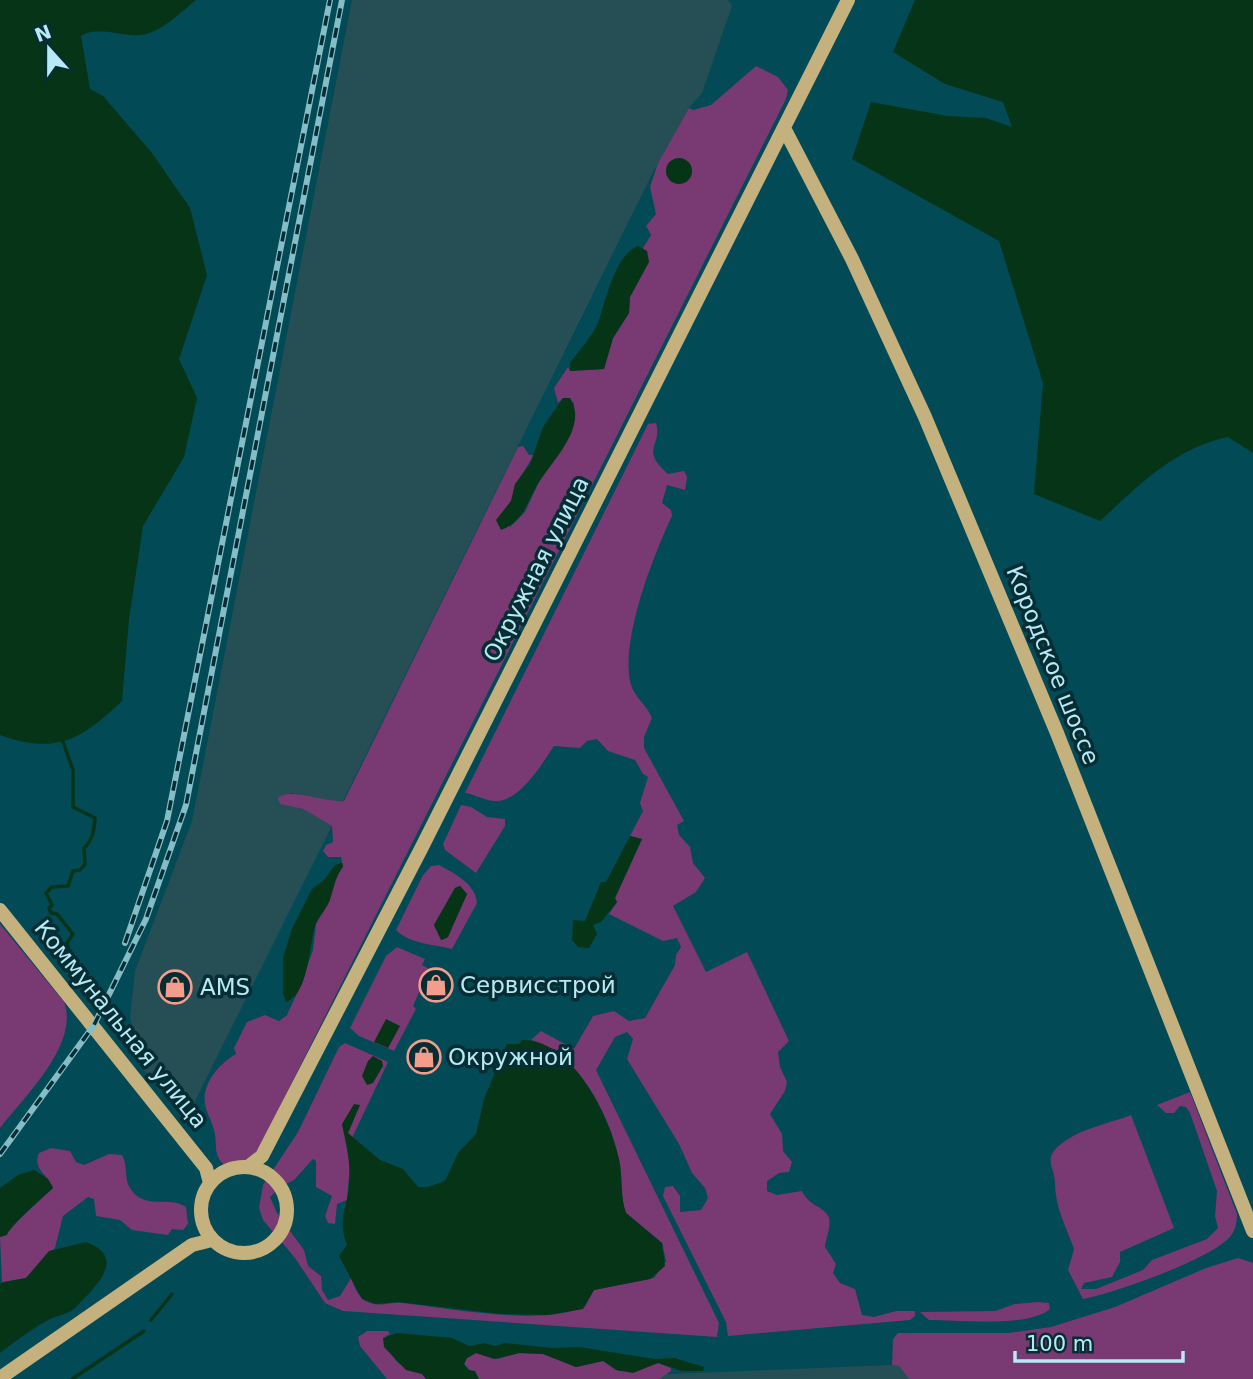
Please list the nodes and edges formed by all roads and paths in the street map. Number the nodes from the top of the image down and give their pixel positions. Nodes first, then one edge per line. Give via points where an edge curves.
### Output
1 (848, 0) edge
2 (784, 128) junction
3 (0, 910) edge
4 (262, 1164) junction
5 (206, 1168) junction
6 (222, 1173) junction
7 (210, 1183) junction
8 (1253, 1231) edge
9 (208, 1233) junction
10 (0, 1378) edge

1 - 2 main road, Окружная улица
2 - 4 main road, Окружная улица
2 - 8 main road, Кородское шоссе via 925,417 1058,733
3 - 5 main road, Коммунальная улица
4 - 6 main road
4 - 9 main road via 287,1199 285,1227 277,1239 261,1250 237,1253 223,1249
5 - 6 main road
5 - 7 main road
6 - 7 main road
7 - 9 main road via 200,1213
9 - 10 main road

